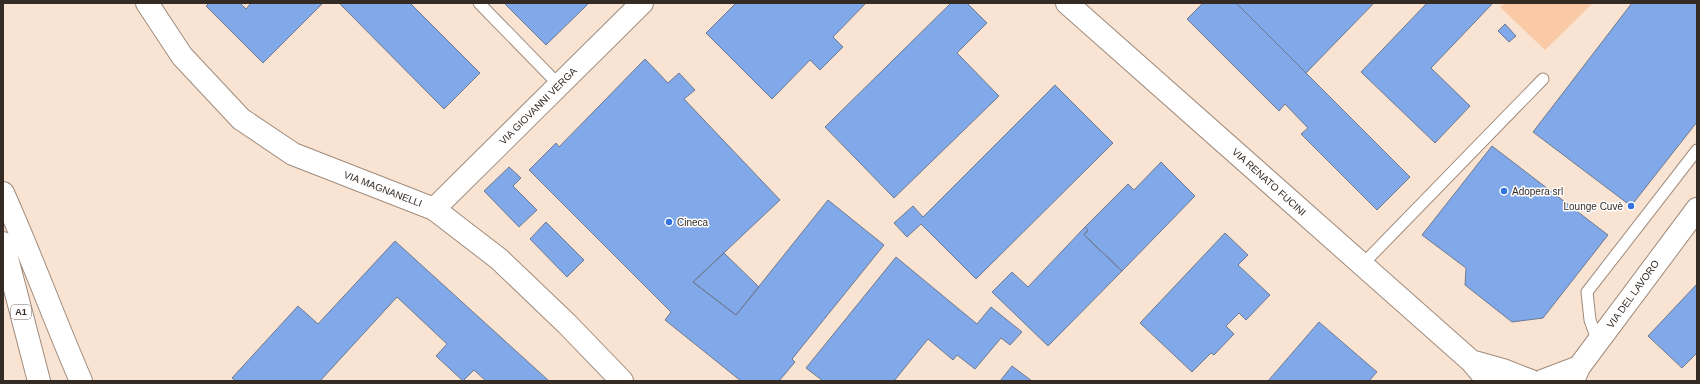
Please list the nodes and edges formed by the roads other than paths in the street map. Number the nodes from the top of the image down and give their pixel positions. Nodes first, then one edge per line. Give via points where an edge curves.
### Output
1 (146, 3) edge
2 (479, 3) edge
3 (642, 3) edge
4 (1067, 3) edge
5 (1543, 78) dead end
6 (559, 85) junction
7 (1697, 150) edge
8 (3, 193) edge
9 (434, 209) junction
10 (1697, 209) edge
11 (3, 243) edge
12 (1362, 265) junction
13 (1598, 342) junction
14 (1471, 361) junction
15 (1576, 374) edge
16 (39, 381) edge
17 (81, 381) edge
18 (622, 381) edge
19 (1488, 381) edge
20 (1531, 381) edge
21 (1542, 381) edge

1 - 9 main road, VIA MAGNANELLI via 182,56 241,119 293,154
2 - 6 lane
3 - 6 main road, VIA GIOVANNI VERGA
4 - 12 main road, VIA RENATO FUCINI
5 - 12 lane
6 - 9 main road, VIA GIOVANNI VERGA
7 - 13 lane via 1587,292 1590,320
8 - 17 main road via 26,243 44,296
9 - 18 main road, VIA MAGNANELLI via 499,259
10 - 13 main road, VIA DEL LAVORO
11 - 16 main road, A1
12 - 14 main road, VIA RENATO FUCINI
13 - 15 main road, VIA DEL LAVORO
14 - 19 main road, VIA RENATO FUCINI
14 - 20 main road
15 - 21 main road

